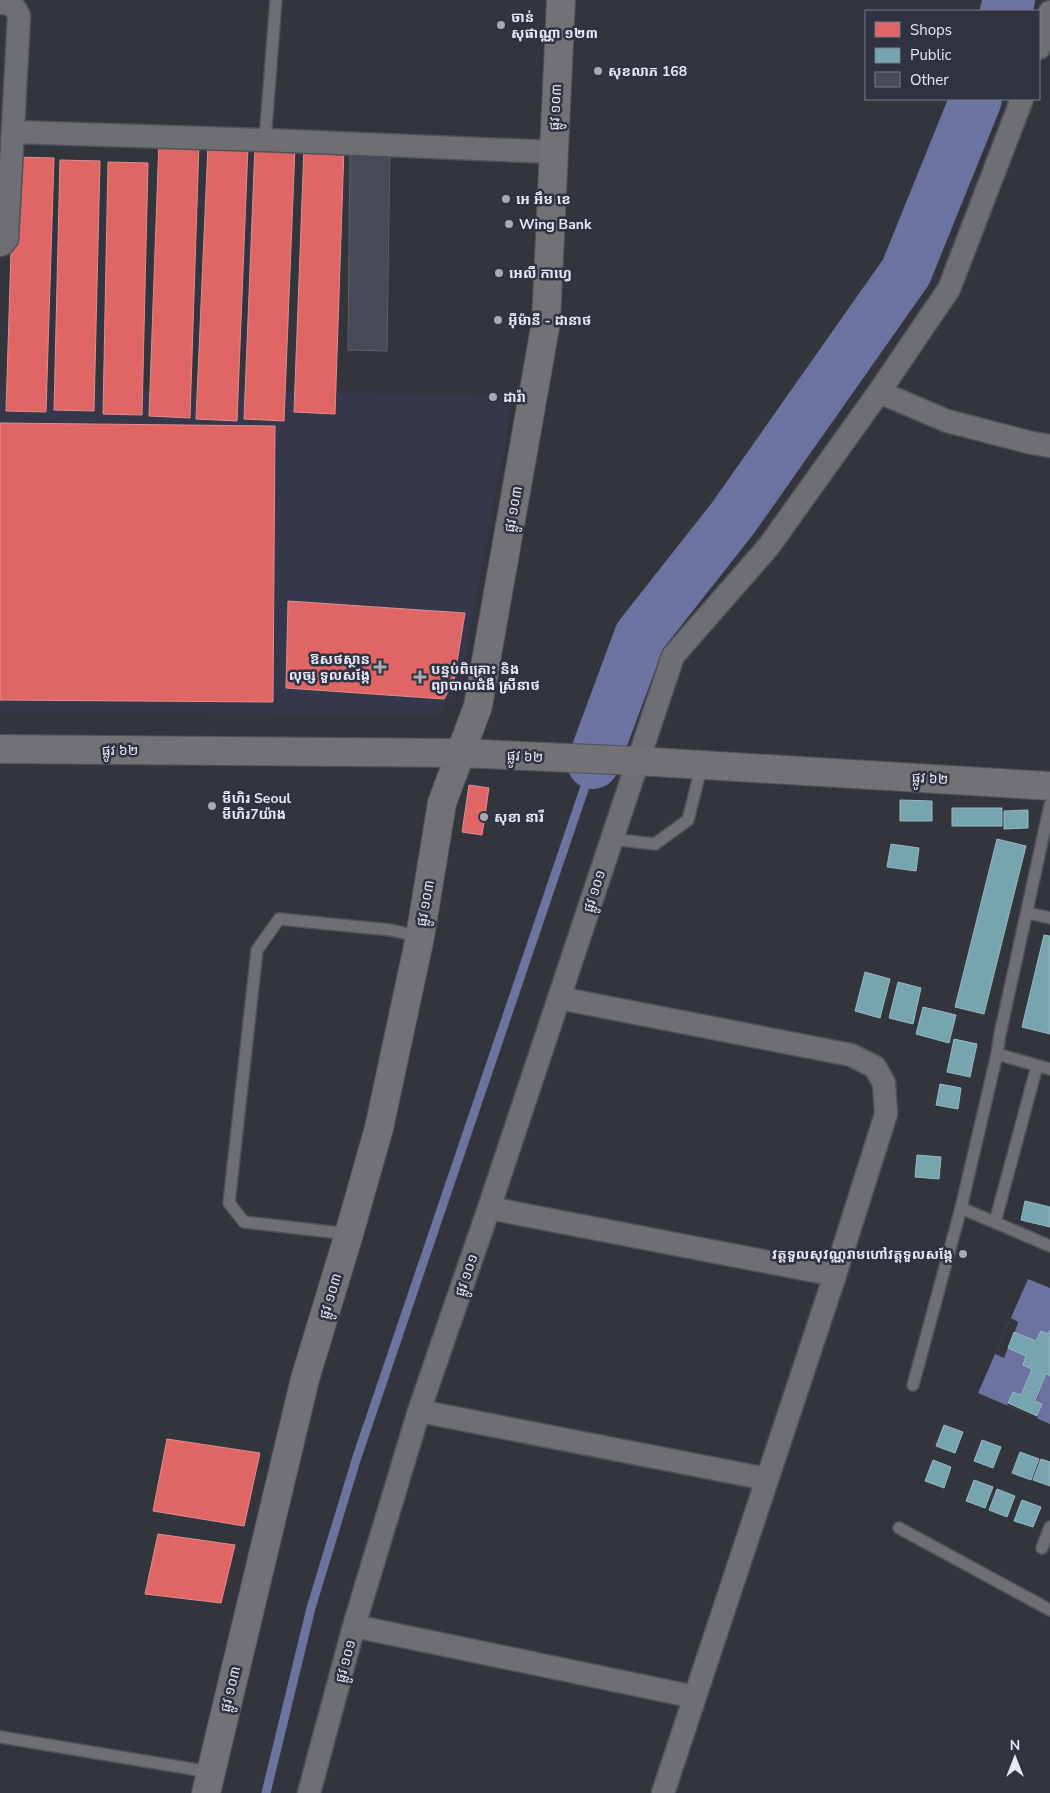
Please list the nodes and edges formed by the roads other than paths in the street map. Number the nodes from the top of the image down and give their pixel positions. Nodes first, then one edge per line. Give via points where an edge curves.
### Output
1 (276, 0) edge
2 (561, 0) edge
3 (0, 3) edge
4 (1050, 12) edge
5 (1040, 45) edge
6 (1022, 100) edge
7 (13, 132) junction
8 (266, 140) junction
9 (553, 152) junction
10 (0, 245) edge
11 (879, 392) junction
12 (1050, 446) edge
13 (0, 749) edge
14 (460, 753) junction
15 (625, 760) junction
16 (702, 764) junction
17 (1050, 786) edge
18 (1050, 805) edge
19 (611, 839) junction
20 (1028, 913) junction
21 (1050, 918) edge
22 (420, 937) junction
23 (558, 998) junction
24 (997, 1054) junction
25 (1037, 1066) junction
26 (1050, 1069) edge
27 (489, 1208) junction
28 (961, 1208) junction
29 (995, 1222) junction
30 (350, 1234) junction
31 (1050, 1246) edge
32 (835, 1275) junction
33 (913, 1385) dead end
34 (419, 1411) junction
35 (767, 1478) junction
36 (1050, 1527) edge
37 (899, 1528) dead end
38 (1042, 1548) dead end
39 (1050, 1610) edge
40 (354, 1626) junction
41 (695, 1697) junction
42 (0, 1737) edge
43 (208, 1783) edge
44 (308, 1793) edge
45 (663, 1793) edge

1 - 8 lane
2 - 9 street, ផ្លូវ ១០៣
3 - 7 street via 15,7 19,16
4 - 5 street
6 - 11 street, ផ្លូវ ១០១ via 950,288
7 - 8 street
7 - 10 street via 7,239
8 - 9 street
9 - 14 street, ផ្លូវ ១០៣ via 546,322 478,706
11 - 12 street via 947,421
11 - 15 street, ផ្លូវ ១០១ via 769,546 673,656
13 - 14 street, ផ្លូវ ៦២
14 - 15 street, ផ្លូវ ៦២
14 - 22 street, ផ្លូវ ១០៣ via 442,803
15 - 16 street, ផ្លូវ ៦២
15 - 19 street, ផ្លូវ ១០១
16 - 17 street, ផ្លូវ ៦២
16 - 19 lane via 688,820 655,844
18 - 20 lane
19 - 23 street, ផ្លូវ ១០១
20 - 21 lane
20 - 24 lane
22 - 30 street, ផ្លូវ ១០៣ via 379,1128
22 - 30 lane via 392,930 279,919 257,950 229,1203 244,1222
23 - 27 street, ផ្លូវ ១០១
23 - 32 street via 851,1055 876,1067 884,1084 886,1114
24 - 25 lane
24 - 28 lane
25 - 26 lane
25 - 29 lane
27 - 32 street
27 - 34 street, ផ្លូវ ១០១
28 - 29 lane
28 - 33 lane
29 - 31 lane
30 - 43 street, ផ្លូវ ១០៣ via 305,1379
32 - 35 street
34 - 35 street
34 - 40 street, ផ្លូវ ១០១
35 - 41 street
36 - 38 lane
37 - 39 lane
40 - 41 street
40 - 44 street, ផ្លូវ ១០១
41 - 45 street
42 - 43 lane

